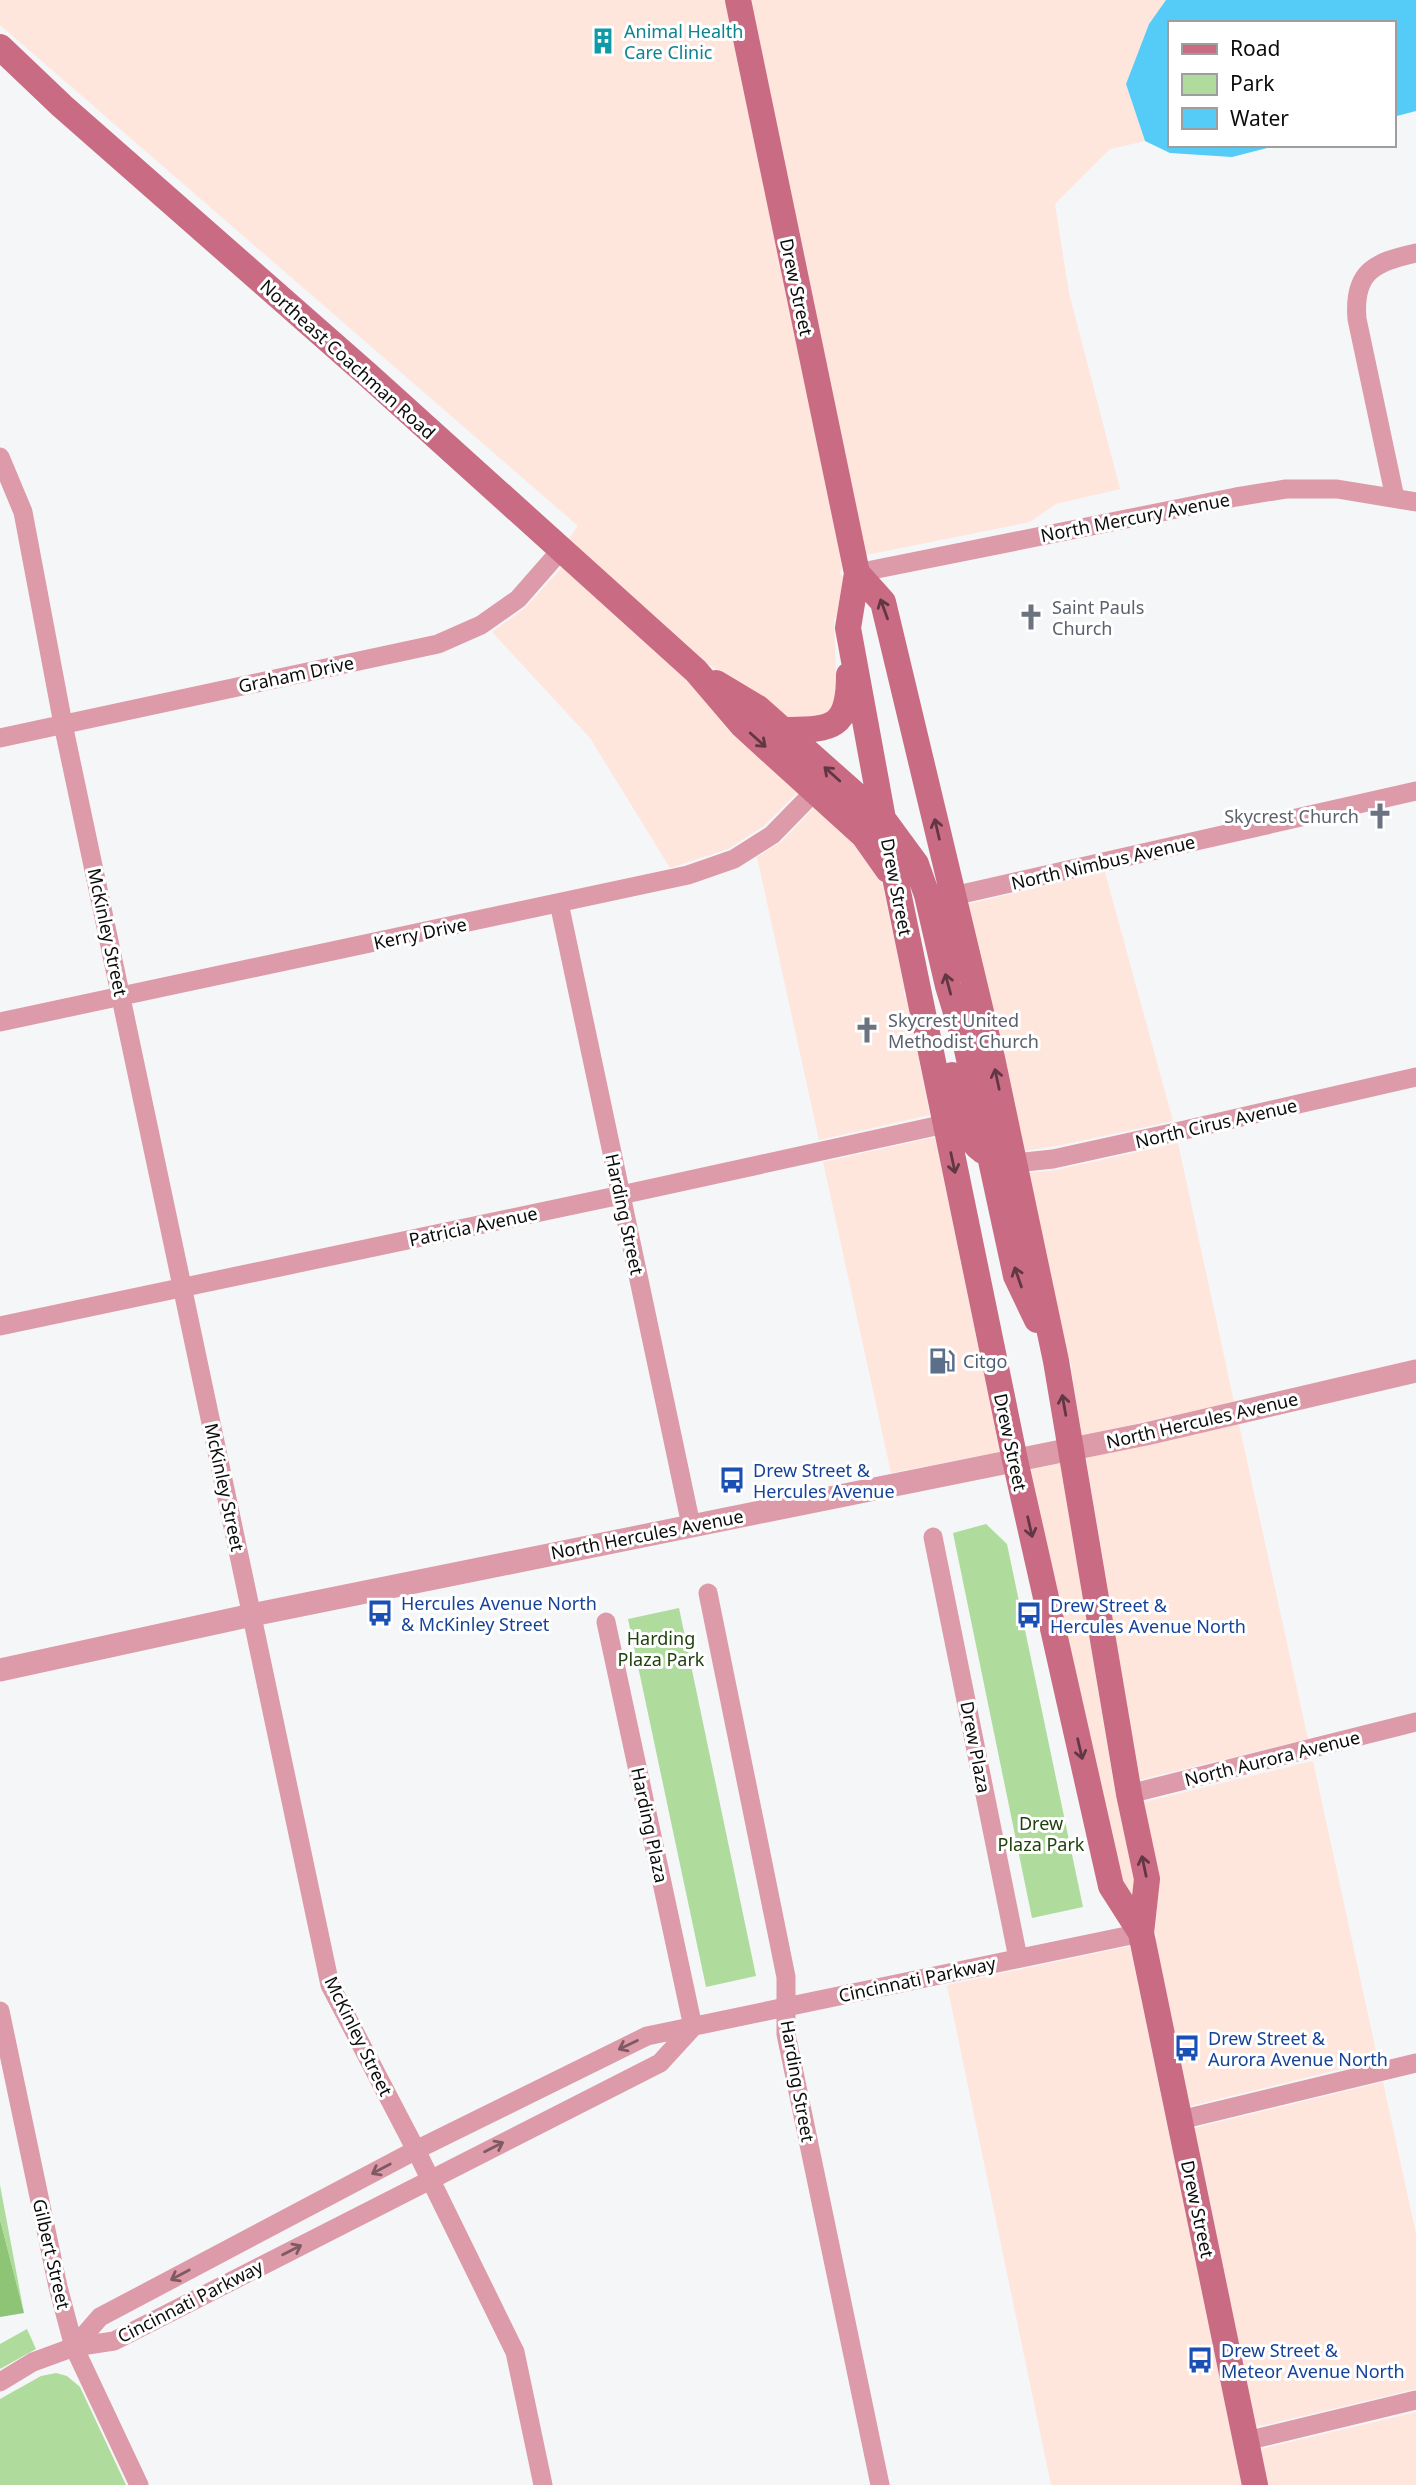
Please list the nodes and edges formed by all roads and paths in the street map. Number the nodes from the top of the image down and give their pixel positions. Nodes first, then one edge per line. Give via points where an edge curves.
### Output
1 (738, 0) edge
2 (0, 47) edge
3 (1416, 253) edge
4 (0, 457) edge
5 (1395, 498) junction
6 (1416, 502) edge
7 (561, 550) junction
8 (857, 573) junction
9 (848, 628) junction
10 (696, 671) junction
11 (63, 724) junction
12 (783, 730) junction
13 (0, 738) edge
14 (1416, 790) edge
15 (815, 791) junction
16 (883, 819) junction
17 (895, 881) junction
18 (953, 896) junction
19 (559, 903) junction
20 (121, 996) junction
21 (919, 996) junction
22 (0, 1022) edge
23 (1416, 1077) edge
24 (945, 1124) junction
25 (1002, 1160) junction
26 (621, 1195) junction
27 (183, 1287) junction
28 (0, 1326) edge
29 (1416, 1371) edge
30 (1072, 1449) junction
31 (1015, 1460) junction
32 (691, 1525) junction
33 (933, 1537) dead end
34 (708, 1593) dead end
35 (252, 1615) junction
36 (606, 1622) dead end
37 (0, 1670) edge
38 (1416, 1722) edge
39 (1129, 1794) junction
40 (1140, 1933) junction
41 (1018, 1958) junction
42 (786, 2006) junction
43 (0, 2011) edge
44 (693, 2027) junction
45 (1416, 2063) edge
46 (1180, 2120) junction
47 (416, 2150) junction
48 (431, 2179) junction
49 (74, 2347) junction
50 (0, 2382) edge
51 (1416, 2400) edge
52 (1246, 2441) junction
53 (139, 2485) edge
54 (543, 2485) edge
55 (880, 2485) edge
56 (1255, 2485) edge

1 - 8 main road, Drew Street
2 - 7 main road, Northeast Coachman Road
3 - 5 street via 1388,259 1371,269 1355,300
4 - 11 street, McKinley Street via 23,512
5 - 6 street, North Mercury Avenue
5 - 8 street, North Mercury Avenue via 1337,489 1286,489
7 - 10 main road, Northeast Coachman Road
7 - 11 street, Graham Drive via 518,599 481,625 438,644
8 - 9 main road, Drew Street
18 -> 8 main road, Drew Street via 883,602
9 - 12 main road via 849,701 839,719 825,729
9 - 16 main road, Drew Street
10 - 12 main road, Northeast Coachman Road via 758,708
10 -> 15 main road, Northeast Coachman Road via 743,726
11 - 13 street, Graham Drive
11 - 20 street, McKinley Street
16 -> 12 main road, Northeast Coachman Road
14 - 18 street, North Nimbus Avenue
15 - 17 main road, Northeast Coachman Road via 864,836
15 - 19 street, Kerry Drive via 772,835 734,859 688,875
16 - 17 main road, Drew Street
25 -> 16 main road, Drew Street via 948,986 927,895 916,864
17 - 21 main road, Drew Street
25 -> 18 main road, Drew Street via 992,1058
19 - 20 street, Kerry Drive
19 - 26 street, Harding Street
20 - 22 street, Kerry Drive
20 - 27 street, McKinley Street
21 - 24 main road, Drew Street
21 - 25 main road via 947,1051 970,1137 978,1148
23 - 25 street, North Cirus Avenue via 1053,1159
24 - 26 street, Patricia Avenue
24 -> 31 main road, Drew Street
30 -> 25 main road, Drew Street via 1056,1361
26 - 27 street, Patricia Avenue
26 - 32 street, Harding Street
27 - 28 street, Patricia Avenue
27 - 35 street, McKinley Street
29 - 30 street, North Hercules Avenue
30 - 31 street, North Hercules Avenue
30 - 39 main road, Drew Street
31 - 32 street, North Hercules Avenue
31 -> 40 main road, Drew Street via 1111,1886
32 - 35 street, North Hercules Avenue
33 - 41 street, Drew Plaza
34 - 42 street, Harding Street via 786,1977
35 - 37 street, North Hercules Avenue
35 - 47 street, McKinley Street via 330,1985
36 - 44 street, Harding Plaza
38 - 39 street, North Aurora Avenue
40 -> 39 main road, Drew Street via 1147,1879
40 - 41 street, Cincinnati Parkway
40 - 46 main road, Drew Street
41 - 42 street, Cincinnati Parkway
42 - 44 street, Cincinnati Parkway
42 - 55 street, Harding Street via 786,2034
43 - 49 street, Gilbert Street
44 -> 47 street, Cincinnati Parkway via 647,2036
48 -> 44 street, Cincinnati Parkway via 660,2063
45 - 46 street
46 - 52 main road, Drew Street
47 - 48 street, McKinley Street
47 -> 49 street, Cincinnati Parkway via 100,2317
49 -> 48 street, Cincinnati Parkway via 114,2341
48 - 54 street, McKinley Street via 515,2352
49 - 50 street via 33,2362
49 - 53 street, Gilbert Street
51 - 52 street
52 - 56 main road, Drew Street

